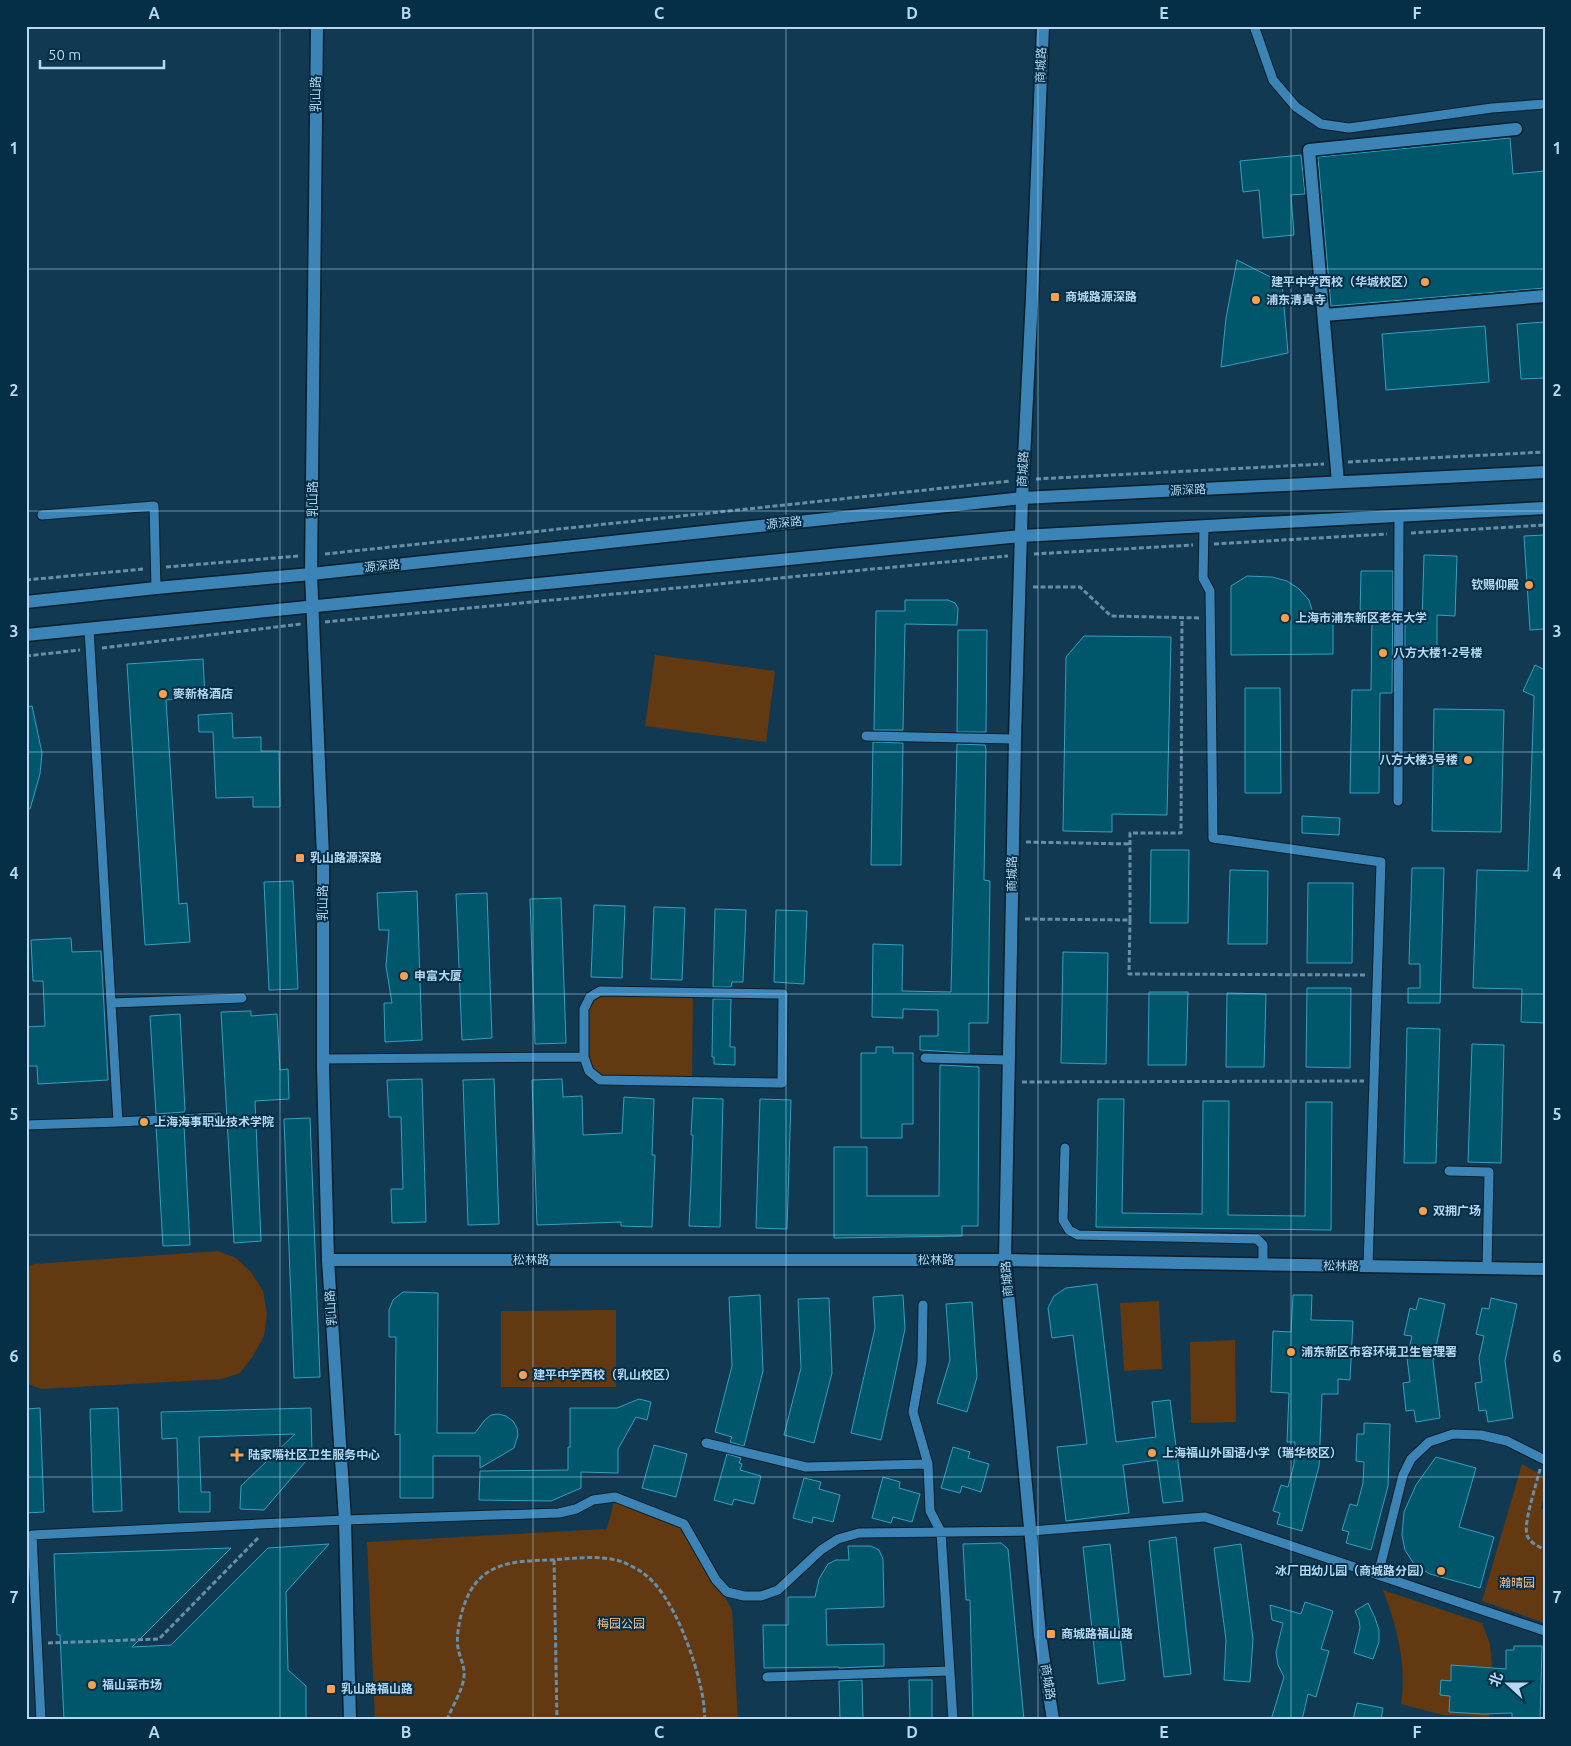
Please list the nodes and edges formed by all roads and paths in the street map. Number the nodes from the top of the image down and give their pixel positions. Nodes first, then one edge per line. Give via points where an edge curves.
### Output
1 (317, 26) edge
2 (1042, 26) edge
3 (1254, 26) edge
4 (1545, 104) edge
5 (1516, 129) dead end
6 (1545, 296) edge
7 (1325, 315) junction
8 (1545, 472) edge
9 (1338, 482) junction
10 (1022, 498) junction
11 (1545, 508) edge
12 (42, 515) dead end
13 (1399, 516) junction
14 (1204, 526) junction
15 (1545, 526) edge
16 (1400, 534) junction
17 (1022, 536) junction
18 (1203, 544) junction
19 (1020, 554) junction
20 (311, 574) junction
21 (156, 588) junction
22 (1020, 588) junction
23 (26, 602) edge
24 (312, 606) junction
25 (1182, 618) junction
26 (1211, 618) junction
27 (313, 623) junction
28 (89, 628) junction
29 (26, 635) edge
30 (90, 649) junction
31 (26, 656) edge
32 (866, 736) dead end
33 (1015, 739) junction
34 (1398, 802) dead end
35 (1013, 841) junction
36 (1130, 844) junction
37 (1012, 919) junction
38 (1130, 920) junction
39 (1378, 975) junction
40 (242, 998) dead end
41 (111, 1003) junction
42 (323, 1058) junction
43 (584, 1058) junction
44 (925, 1058) dead end
45 (1009, 1060) junction
46 (1374, 1081) junction
47 (1008, 1082) junction
48 (219, 1117) dead end
49 (118, 1122) junction
50 (26, 1125) edge
51 (1065, 1148) dead end
52 (1449, 1171) dead end
53 (328, 1260) junction
54 (1005, 1260) junction
55 (1262, 1264) junction
56 (1368, 1266) junction
57 (1487, 1268) junction
58 (1545, 1269) edge
59 (923, 1305) dead end
60 (706, 1444) dead end
61 (1544, 1459) edge
62 (928, 1464) junction
63 (345, 1520) junction
64 (272, 1524) junction
65 (1031, 1531) junction
66 (941, 1532) junction
67 (29, 1533) edge
68 (1545, 1550) edge
69 (554, 1560) junction
70 (1378, 1575) junction
71 (1545, 1631) edge
72 (37, 1643) junction
73 (950, 1671) junction
74 (767, 1677) dead end
75 (41, 1720) edge
76 (350, 1720) edge
77 (447, 1720) edge
78 (557, 1720) edge
79 (705, 1720) edge
80 (953, 1720) edge
81 (1053, 1720) edge

1 - 20 street, 乳山路
2 - 10 street, 商城路
3 - 4 lane via 1273,80 1296,107 1321,124 1349,128
5 - 7 street via 1309,150
6 - 7 street
7 - 9 street
8 - 9 street, 源深路
9 - 10 street, 源深路
10 - 17 street, 商城路
10 - 20 street, 源深路
11 - 13 street
12 - 21 lane via 154,506
13 - 14 street
13 - 16 lane
14 - 17 street
14 - 18 lane
15 - 16 path
16 - 18 path
16 - 34 lane
17 - 19 street, 商城路
17 - 24 street
18 - 19 path
18 - 26 lane via 1203,578 1210,591
19 - 22 street, 商城路
19 - 27 path
20 - 21 street, 源深路
20 - 24 street, 乳山路
21 - 23 street, 源深路
22 - 25 path via 1080,587 1111,616
22 - 33 street, 商城路
24 - 27 street, 乳山路
24 - 28 street
25 - 26 path
25 - 36 path via 1181,833 1130,833
26 - 39 lane via 1213,838 1381,862
27 - 30 path
27 - 42 street, 乳山路 via 323,856
28 - 29 street
28 - 30 lane
30 - 31 path
30 - 41 lane
32 - 33 lane
33 - 35 street, 商城路
35 - 36 path
35 - 37 street, 商城路
36 - 38 path
37 - 38 path
37 - 45 street, 商城路
38 - 39 path via 1129,974
39 - 46 lane
40 - 41 lane
41 - 49 lane
42 - 43 lane
42 - 53 street, 乳山路
43 - 43 lane via 589,1071 600,1080 782,1083 783,994 600,991 590,997 584,1009
44 - 45 lane
45 - 47 street, 商城路
46 - 47 path
46 - 56 lane
47 - 54 street, 商城路
48 - 49 lane
49 - 50 lane
51 - 55 lane via 1064,1220 1069,1230 1078,1235 1257,1239 1263,1245
52 - 57 lane via 1489,1172
53 - 54 street, 松林路
53 - 63 street, 乳山路
54 - 55 street, 松林路
54 - 65 street, 商城路
55 - 56 street, 松林路
56 - 57 street, 松林路
57 - 58 street, 松林路
59 - 62 lane via 922,1362 913,1412
60 - 62 lane via 806,1467
61 - 68 path via 1526,1523 1527,1535
61 - 70 lane via 1507,1441 1481,1435 1453,1434 1429,1442 1411,1459 1403,1475
62 - 66 lane via 930,1511
63 - 64 lane
63 - 66 lane via 559,1513 593,1500 615,1497 684,1524 716,1580 728,1592 744,1596 761,1596 778,1590 821,1550 838,1539 858,1533
63 - 76 street, 乳山路
64 - 67 lane
64 - 72 path via 159,1639
65 - 66 lane
65 - 70 lane via 1205,1517
65 - 81 street, 商城路 via 1040,1636
66 - 73 lane
67 - 72 lane
69 - 77 path via 500,1566 474,1584 460,1615 457,1631 464,1679
69 - 78 path
69 - 79 path via 600,1557 622,1562 643,1573 661,1591 676,1616 692,1655
70 - 71 lane
72 - 75 lane
73 - 74 lane
73 - 80 lane

